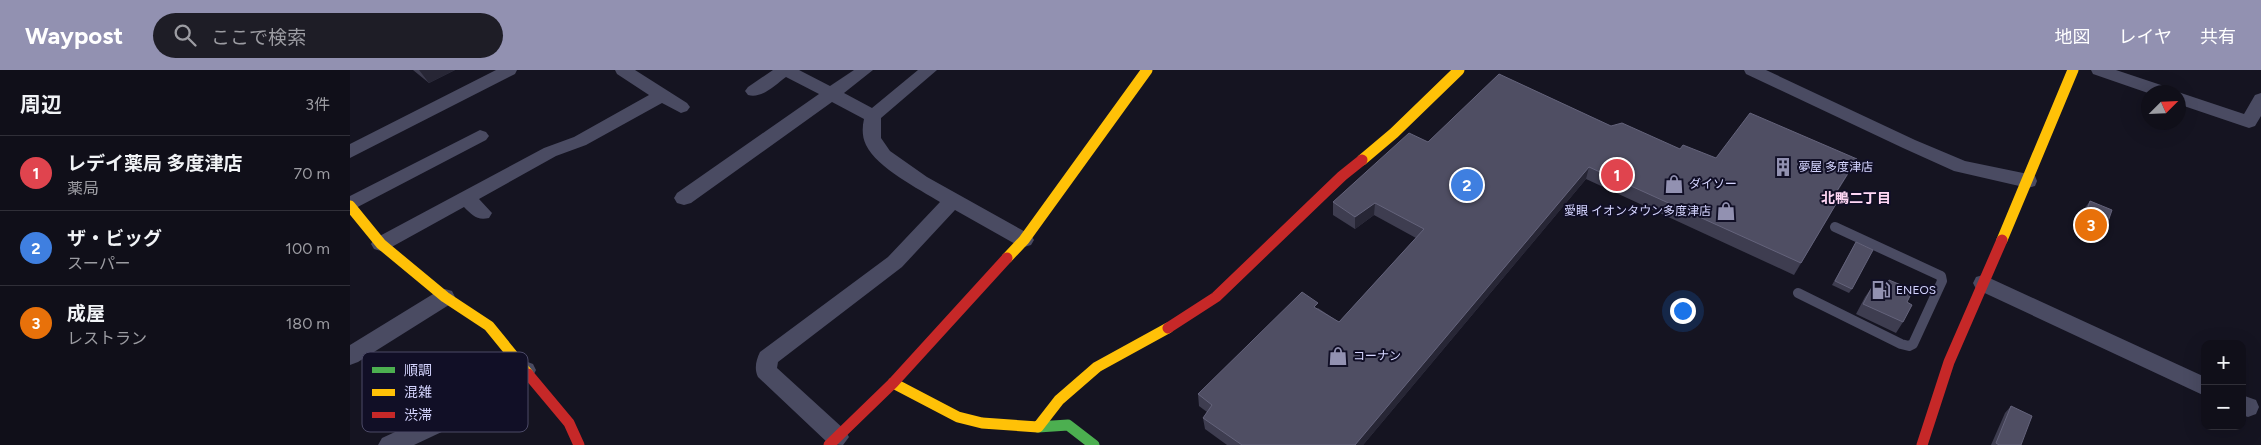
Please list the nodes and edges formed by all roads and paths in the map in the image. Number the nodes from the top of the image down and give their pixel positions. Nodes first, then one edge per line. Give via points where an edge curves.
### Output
1 (509, 70) edge
2 (623, 70) edge
3 (785, 70) edge
4 (865, 70) edge
5 (928, 70) edge
6 (1147, 70) edge
7 (1459, 70) edge
8 (2073, 70) edge
9 (2099, 70) edge
10 (1759, 71) edge
11 (2143, 85) edge
12 (754, 90) dead end
13 (662, 95) junction
14 (832, 95) junction
15 (2261, 99) edge
16 (2186, 101) edge
17 (681, 107) dead end
18 (873, 116) junction
19 (480, 136) dead end
20 (350, 152) edge
21 (2028, 180) junction
22 (466, 198) junction
23 (684, 198) dead end
24 (954, 200) junction
25 (350, 205) edge
26 (482, 213) dead end
27 (1835, 227) dead end
28 (1024, 240) junction
29 (381, 244) junction
30 (1983, 283) junction
31 (1798, 293) dead end
32 (445, 297) junction
33 (510, 352) edge
34 (350, 356) edge
35 (528, 374) edge
36 (893, 383) junction
37 (2201, 385) edge
38 (1038, 427) junction
39 (418, 432) edge
40 (833, 441) edge
41 (390, 445) edge
42 (579, 445) edge
43 (1094, 445) edge
44 (1922, 445) edge

1 - 20 street
2 - 13 street
3 - 12 street
3 - 14 street
4 - 14 street
5 - 18 street
6 - 28 street
7 - 38 street via 1216,297 1176,324 1097,367 1059,400
8 - 21 street
9 - 11 street
10 - 21 street via 1961,166
13 - 17 street
13 - 22 street via 580,141 550,152
14 - 18 street
14 - 23 street
15 - 16 street via 2249,122
18 - 24 street via 870,129 875,146 912,176
19 - 25 street
21 - 30 street
22 - 26 street
22 - 29 street
24 - 28 street
24 - 40 street via 895,262 768,358 766,372
25 - 29 street
27 - 31 lane via 1941,276 1942,281 1913,344 1901,344
28 - 36 street
29 - 32 street
30 - 37 street
30 - 44 street via 1949,362
32 - 33 street via 489,326
32 - 34 street
35 - 42 street via 569,423
36 - 38 street via 958,417 982,423
36 - 40 street
38 - 43 street via 1068,425
39 - 41 street

